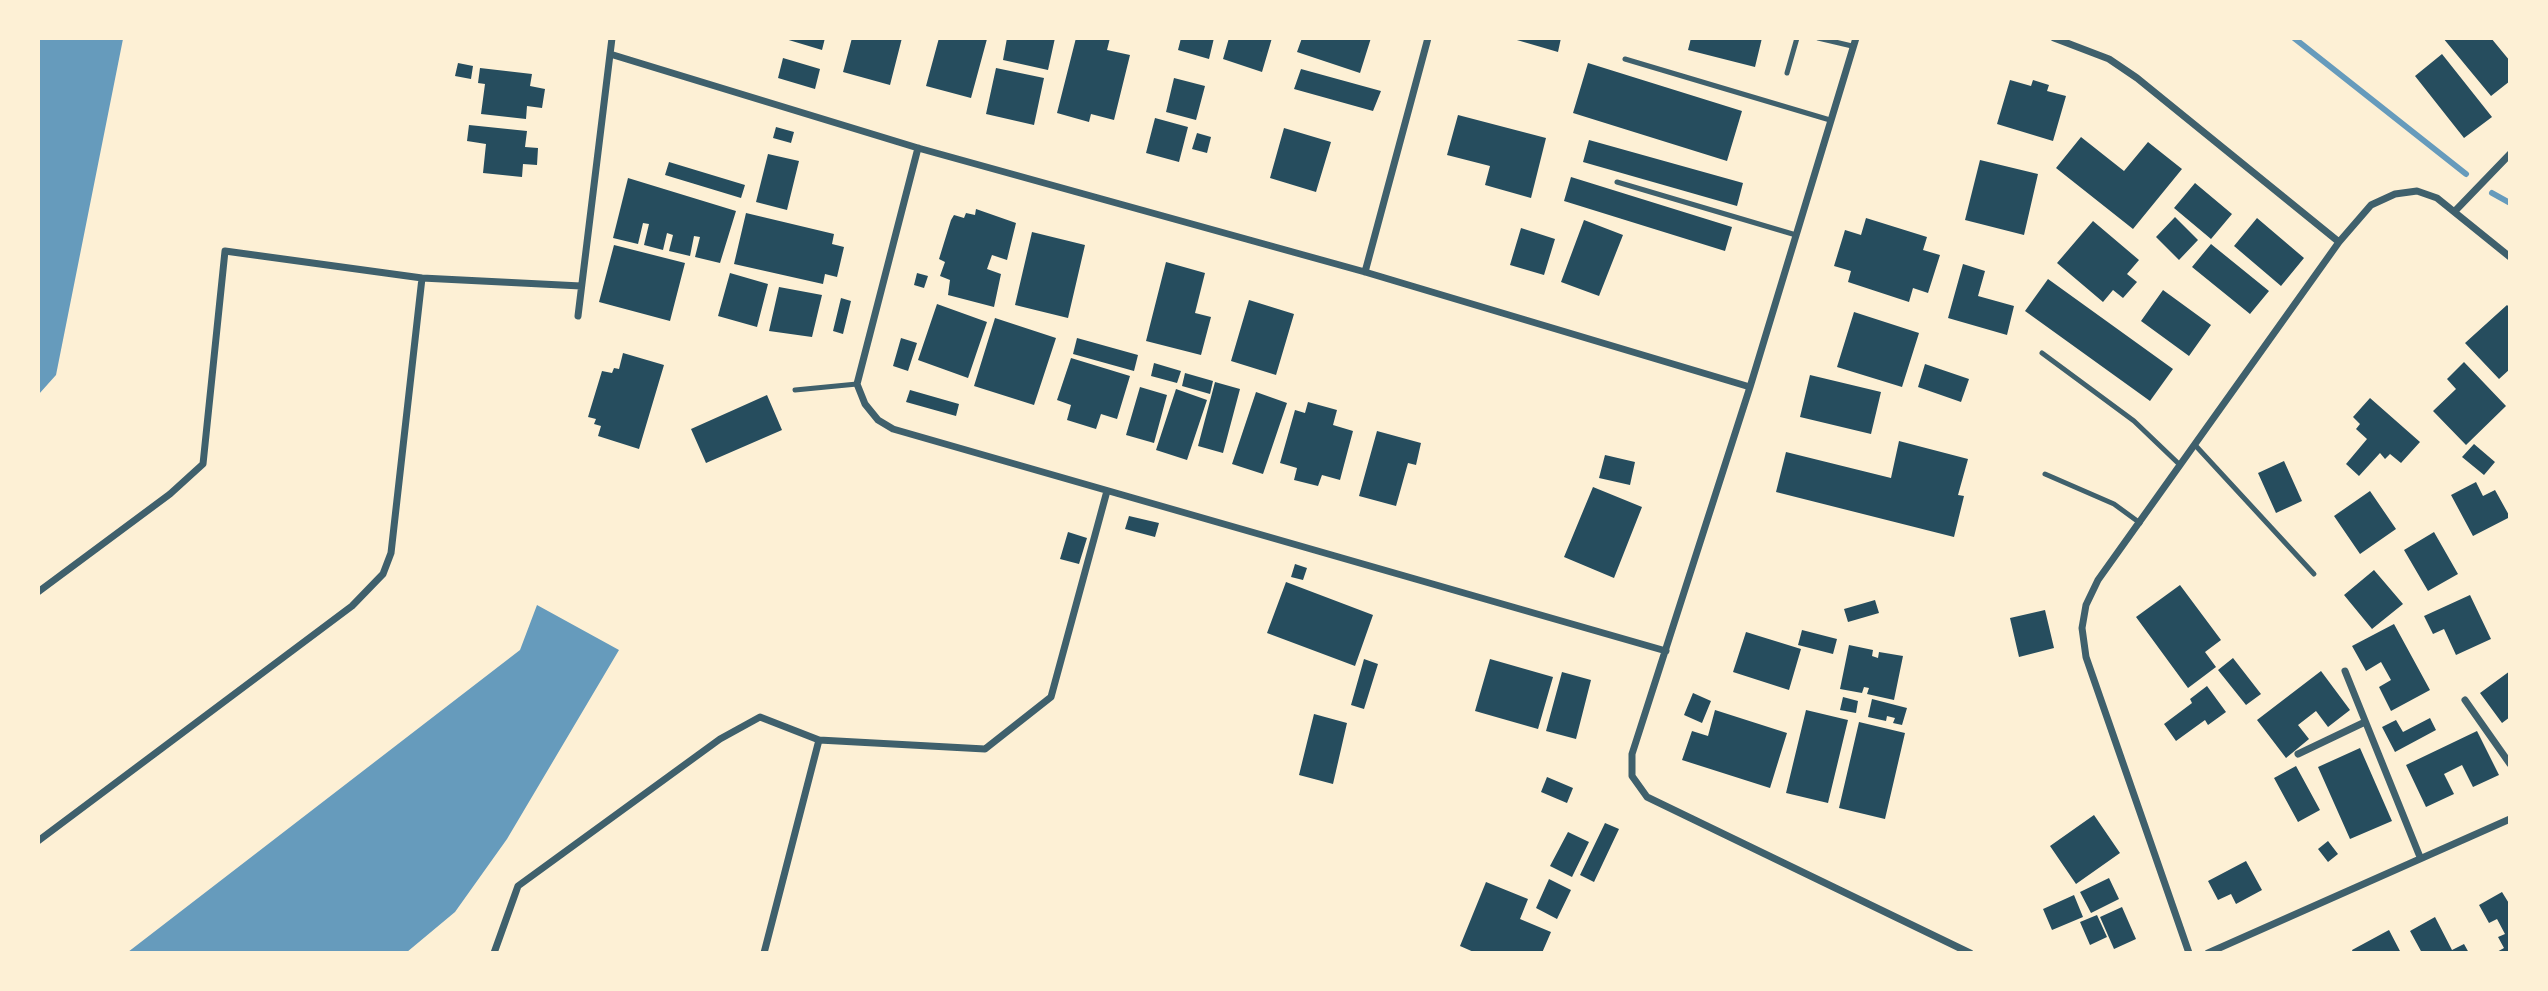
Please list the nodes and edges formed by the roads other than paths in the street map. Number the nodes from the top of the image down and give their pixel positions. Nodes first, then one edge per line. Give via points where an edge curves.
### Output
1 (612, 38) edge
2 (1428, 38) edge
3 (1797, 38) edge
4 (1818, 38) edge
5 (2054, 38) edge
6 (1854, 42) edge
7 (610, 54) junction
8 (1626, 59) dead end
9 (1787, 73) dead end
10 (1830, 120) junction
11 (918, 148) junction
12 (2510, 154) edge
13 (1617, 182) dead end
14 (2456, 210) junction
15 (1796, 235) junction
16 (2339, 243) junction
17 (2510, 257) edge
18 (1364, 272) junction
19 (422, 278) junction
20 (581, 286) junction
21 (578, 316) dead end
22 (2042, 353) dead end
23 (857, 384) junction
24 (1751, 387) junction
25 (795, 390) dead end
26 (2195, 445) junction
27 (2180, 465) junction
28 (2045, 474) dead end
29 (1107, 491) junction
30 (2140, 523) junction
31 (2314, 574) dead end
32 (38, 592) edge
33 (1665, 651) junction
34 (2345, 671) dead end
35 (2465, 700) dead end
36 (2365, 722) junction
37 (819, 740) junction
38 (2298, 754) dead end
39 (2510, 764) edge
40 (2510, 819) edge
41 (38, 841) edge
42 (2420, 857) junction
43 (494, 953) edge
44 (764, 953) edge
45 (1970, 953) edge
46 (2189, 953) edge
47 (2208, 953) edge

1 - 7 street
2 - 18 street
3 - 9 lane
4 - 6 lane
5 - 16 street via 2109,59 2137,79
6 - 10 street
7 - 11 street
7 - 20 street
8 - 10 lane
10 - 15 street
11 - 18 street
11 - 23 street
12 - 14 street
13 - 15 lane
14 - 16 street via 2417,191 2395,194 2371,205
14 - 17 street
15 - 24 street
16 - 26 street
18 - 24 street
19 - 20 street
19 - 32 street via 225,251 203,464
19 - 41 street via 391,553 383,574 352,606
20 - 21 street
22 - 27 lane via 2134,421
23 - 25 lane
23 - 29 street via 865,404 892,429
24 - 33 street
26 - 27 street
26 - 31 lane
27 - 30 street
28 - 30 lane via 2114,504
29 - 33 street
29 - 37 street via 1051,697 985,749
30 - 46 street via 2098,580 2082,628 2086,657
33 - 45 street via 1632,754 1632,776 1647,797
34 - 36 street
35 - 39 street
36 - 38 street
36 - 42 street
37 - 43 street via 760,717 720,739 518,886
37 - 44 street
40 - 42 street
42 - 47 street

